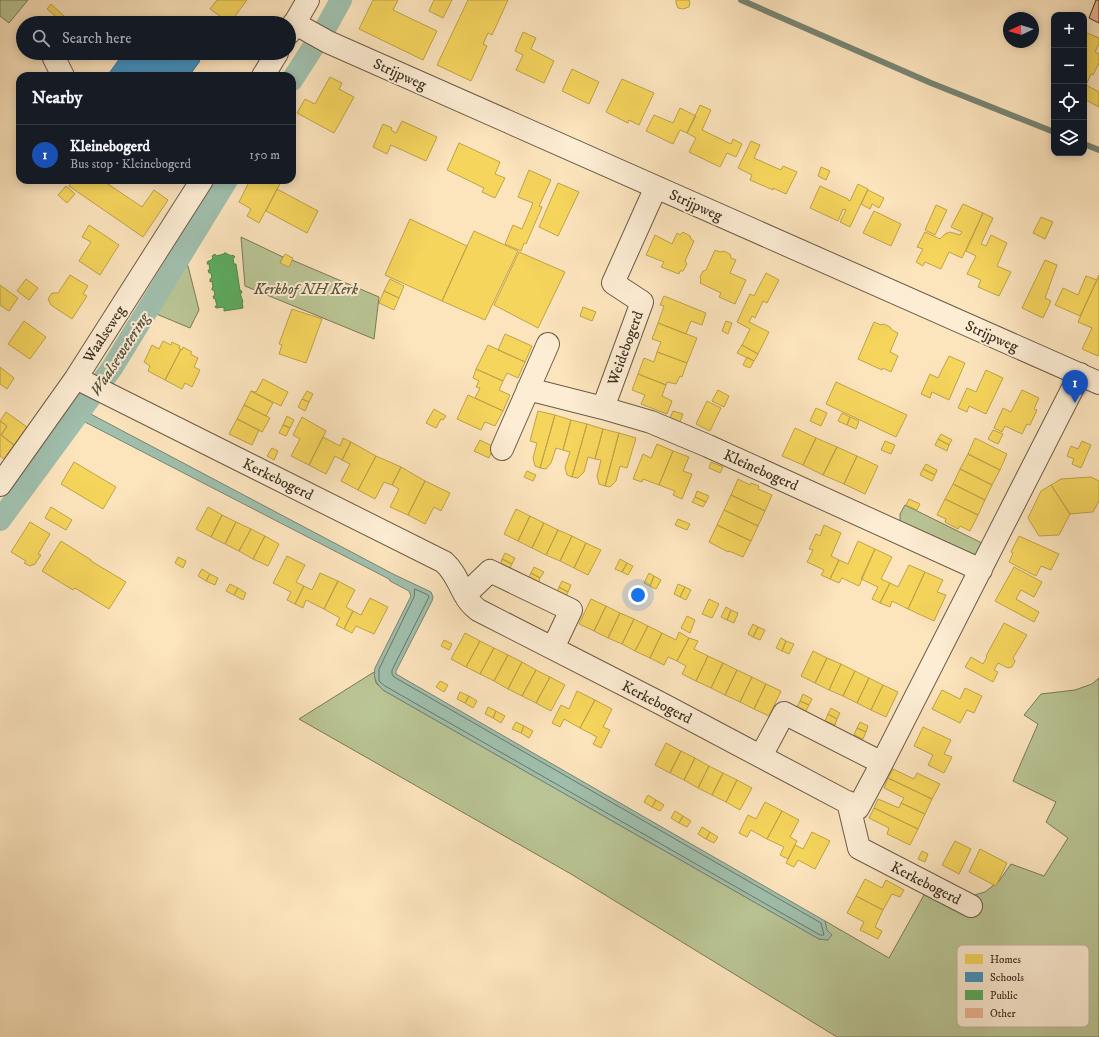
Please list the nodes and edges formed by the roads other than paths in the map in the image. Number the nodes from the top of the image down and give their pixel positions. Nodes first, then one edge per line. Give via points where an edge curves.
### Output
1 (308, 0) edge
2 (306, 32) edge
3 (273, 60) edge
4 (266, 72) edge
5 (199, 184) edge
6 (656, 187) junction
7 (548, 344) dead end
8 (1089, 379) edge
9 (84, 382) junction
10 (528, 389) junction
11 (603, 408) junction
12 (502, 449) dead end
13 (0, 485) edge
14 (981, 570) junction
15 (465, 595) junction
16 (553, 648) junction
17 (761, 756) junction
18 (882, 763) junction
19 (848, 802) junction
20 (971, 906) dead end

1 - 2 street
2 - 6 street, Strijpweg
3 - 4 street
5 - 9 street, Waalseweg
6 - 8 street, Strijpweg
6 - 11 street, Weidebogerd via 613,283 642,302
7 - 10 street
8 - 14 street
9 - 13 street, Waalseweg
9 - 15 street, Kerkebogerd via 444,562 451,568
10 - 11 street
10 - 12 street
11 - 14 street, Kleinebogerd via 651,422 708,446
14 - 18 street
15 - 16 street, Kerkebogerd via 478,610
15 - 16 street via 490,571 571,610
16 - 17 street, Kerkebogerd
17 - 18 street via 784,713
17 - 19 street, Kerkebogerd
18 - 19 street via 858,808
19 - 20 street, Kerkebogerd via 859,848

